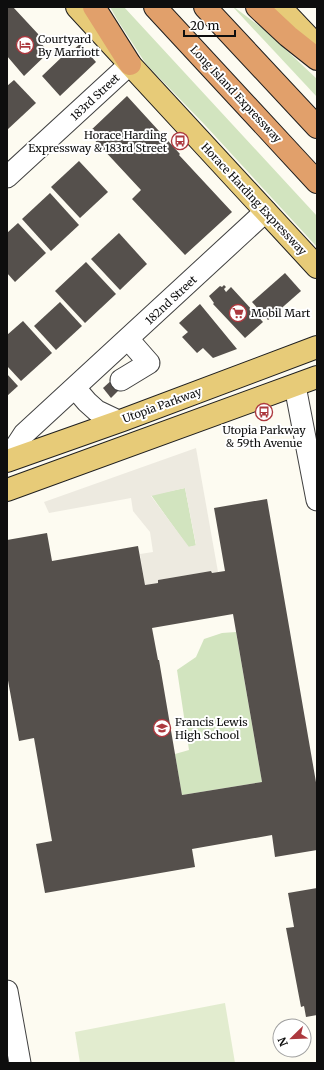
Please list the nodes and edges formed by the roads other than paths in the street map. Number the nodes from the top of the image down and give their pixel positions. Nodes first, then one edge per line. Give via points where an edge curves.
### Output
1 (77, 7) edge
2 (94, 7) edge
3 (155, 7) edge
4 (205, 7) edge
5 (257, 7) edge
6 (280, 7) edge
7 (317, 46) edge
8 (317, 59) edge
9 (130, 64) junction
10 (317, 128) edge
11 (7, 177) edge
12 (317, 182) edge
13 (266, 212) junction
14 (317, 267) edge
15 (128, 339) junction
16 (317, 347) edge
17 (317, 377) edge
18 (121, 380) dead end
19 (295, 386) junction
20 (75, 388) junction
21 (118, 421) junction
22 (7, 461) edge
23 (7, 490) edge
24 (317, 500) edge
25 (7, 991) edge
26 (20, 1063) edge

1 - 9 main road, Horace Harding Expressway
2 - 9 highway
3 - 12 highway, Long Island Expressway
4 - 10 highway
5 - 8 highway
6 - 7 main road
9 - 11 street, 183rd Street
9 - 13 main road, Horace Harding Expressway
13 - 14 main road, Horace Harding Expressway
13 - 15 street, 182nd Street
15 - 18 street via 156,359
15 - 20 street, 182nd Street
16 - 21 main road, Utopia Parkway
17 - 19 main road
19 - 23 main road
19 - 24 street
20 - 21 street via 97,411
20 - 22 street, 182nd Street via 24,434
21 - 22 main road, Utopia Parkway
25 - 26 street

